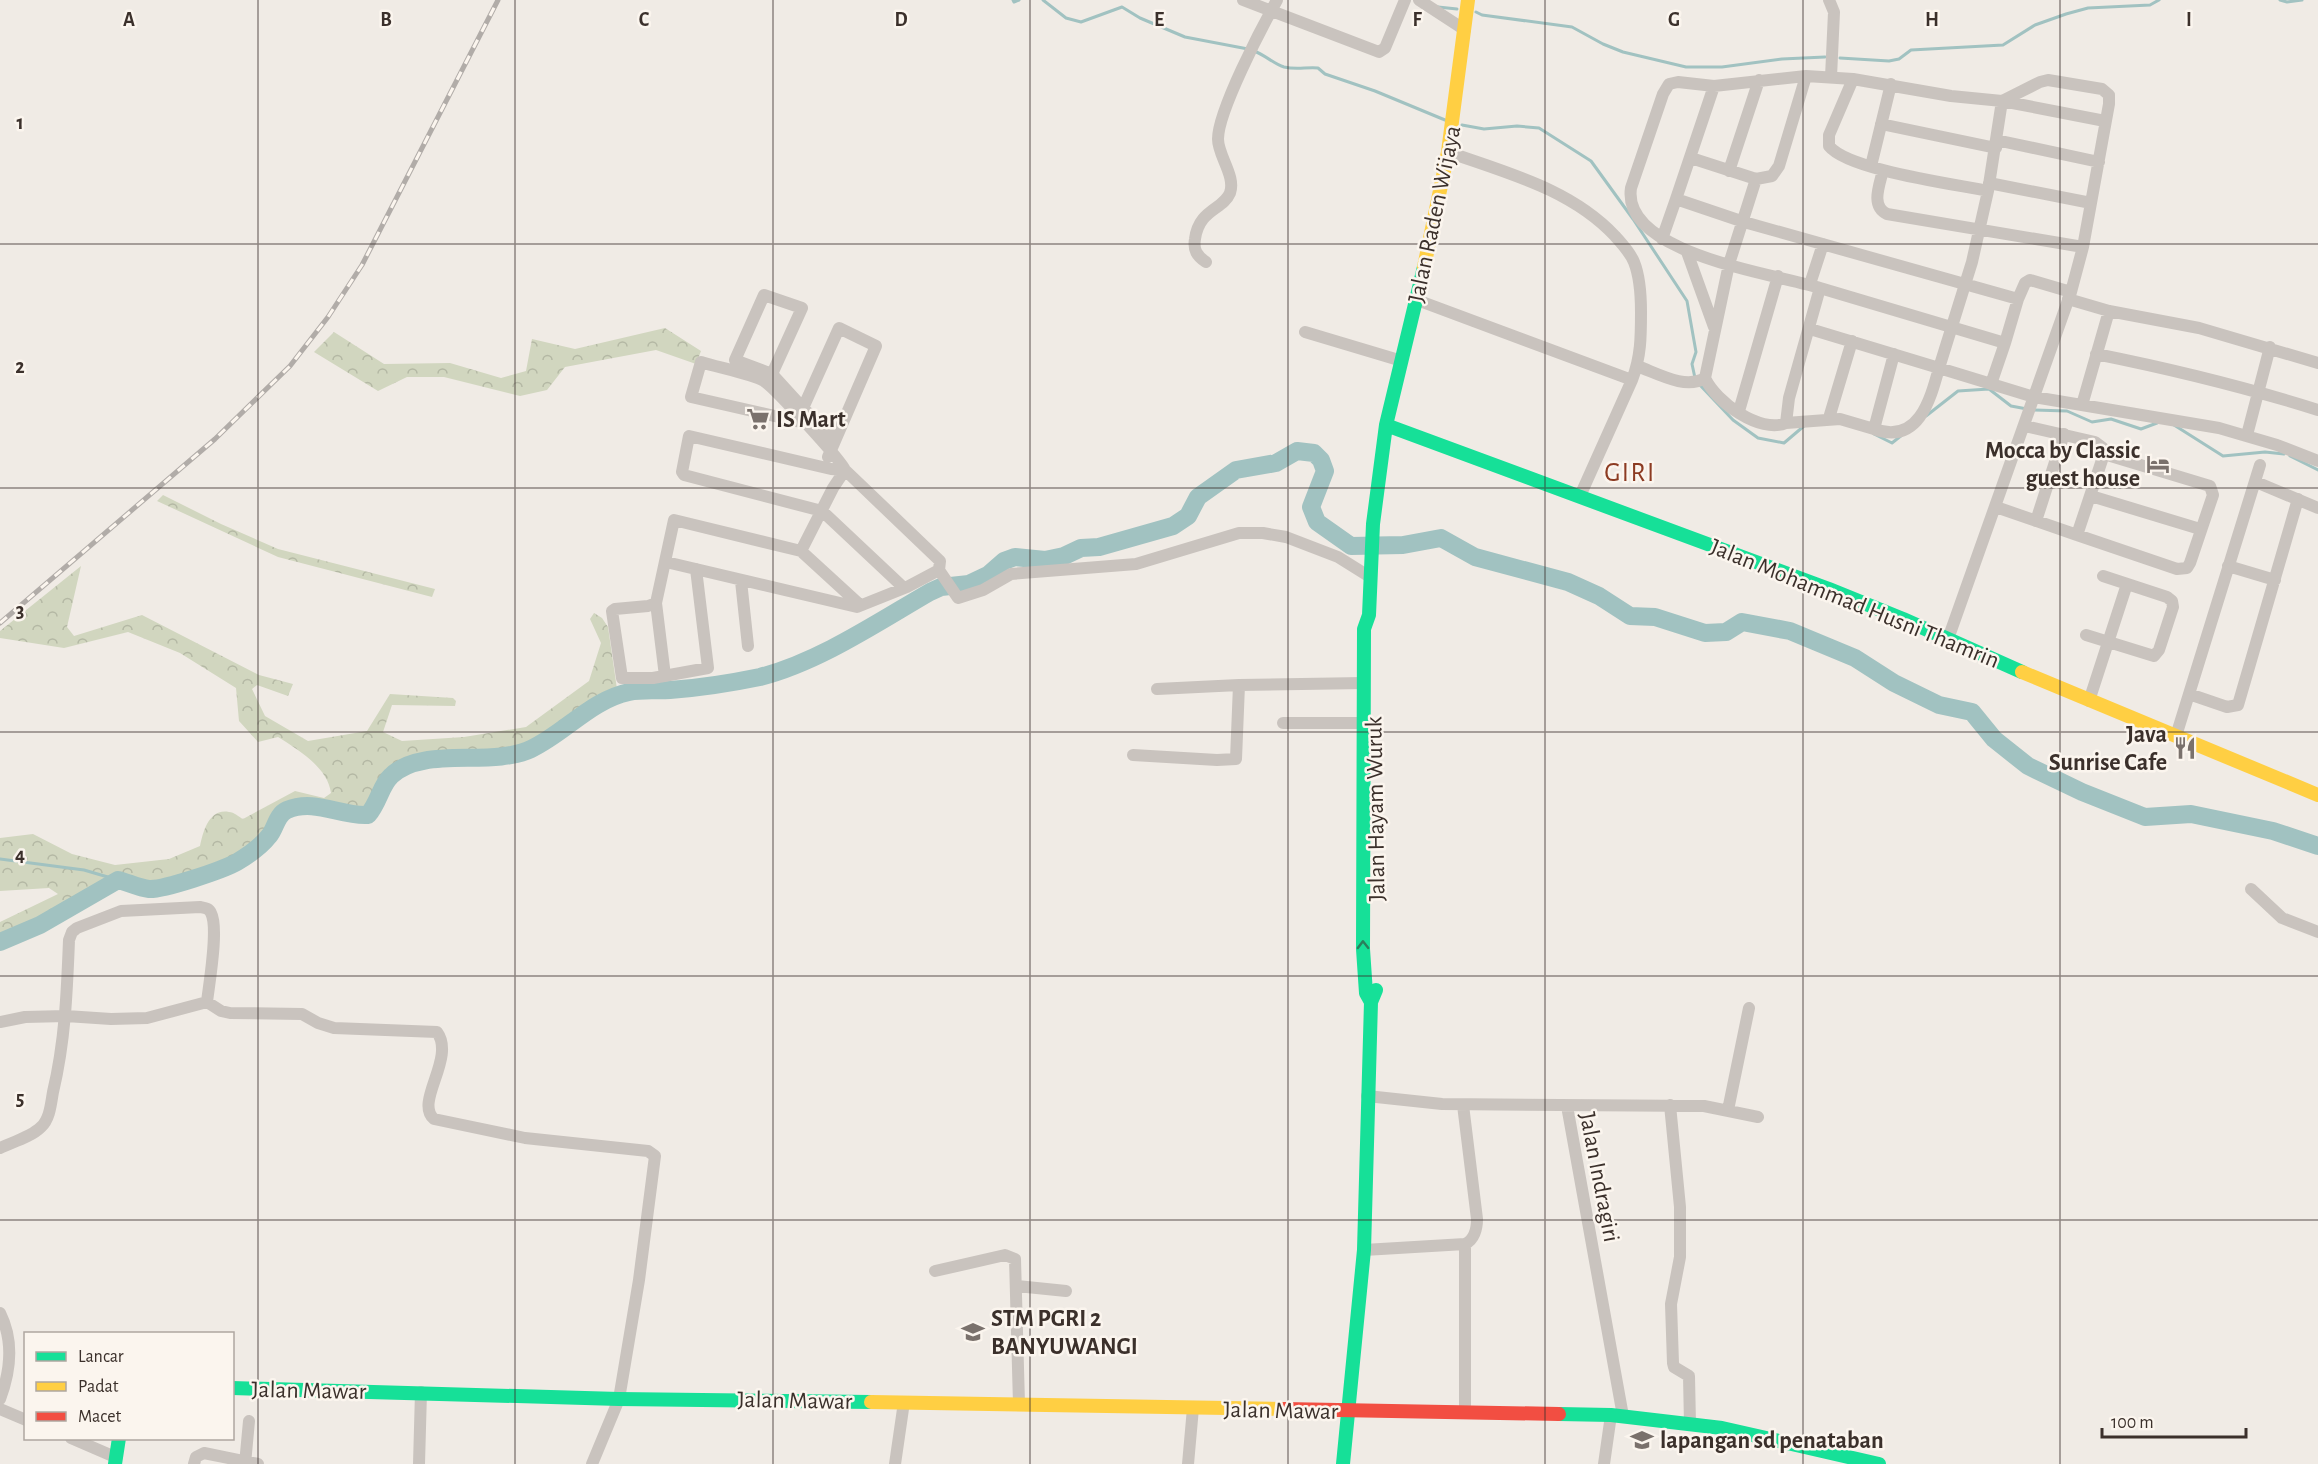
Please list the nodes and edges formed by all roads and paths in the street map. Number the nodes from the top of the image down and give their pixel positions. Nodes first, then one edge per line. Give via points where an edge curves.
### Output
1 (1243, 0) edge
2 (1405, 0) edge
3 (1419, 0) edge
4 (1468, 0) edge
5 (1829, 0) edge
6 (1274, 5) edge
7 (1465, 30) junction
8 (1806, 76) junction
9 (1831, 77) junction
10 (1853, 79) junction
11 (1759, 80) junction
12 (1892, 84) junction
13 (1714, 86) junction
14 (2002, 101) junction
15 (2105, 121) junction
16 (1881, 124) junction
17 (1996, 144) junction
18 (1448, 152) junction
19 (1691, 158) junction
20 (2099, 162) junction
21 (1877, 168) junction
22 (1729, 171) junction
23 (1756, 179) junction
24 (1989, 187) junction
25 (1676, 199) junction
26 (2091, 203) junction
27 (1744, 222) junction
28 (1980, 229) junction
29 (1662, 239) junction
30 (1823, 244) junction
31 (2083, 247) junction
32 (1687, 252) junction
33 (1206, 262) dead end
34 (1729, 264) junction
35 (1778, 276) junction
36 (1965, 283) junction
37 (1815, 286) junction
38 (2069, 296) junction
39 (2018, 299) junction
40 (1417, 300) junction
41 (2109, 311) junction
42 (1952, 326) junction
43 (1714, 328) junction
44 (1810, 329) junction
45 (1305, 333) dead end
46 (1852, 342) junction
47 (2005, 343) junction
48 (2270, 347) junction
49 (1894, 354) junction
50 (2096, 354) junction
51 (1402, 361) junction
52 (2318, 363) edge
53 (1637, 366) junction
54 (1939, 368) junction
55 (770, 379) junction
56 (1632, 380) junction
57 (1697, 381) junction
58 (1991, 384) junction
59 (2260, 391) junction
60 (2034, 399) junction
61 (2082, 405) junction
62 (803, 408) junction
63 (2318, 410) edge
64 (1739, 411) junction
65 (1829, 418) junction
66 (805, 423) junction
67 (1786, 423) junction
68 (2025, 424) junction
69 (1386, 425) junction
70 (1874, 429) junction
71 (2064, 434) junction
72 (2247, 435) junction
73 (836, 439) junction
74 (831, 451) junction
75 (2104, 453) junction
76 (2318, 461) edge
77 (2260, 465) dead end
78 (824, 467) junction
79 (845, 470) junction
80 (2256, 482) junction
81 (1580, 496) junction
82 (2091, 496) junction
83 (2298, 499) junction
84 (1996, 507) junction
85 (2318, 508) edge
86 (822, 511) junction
87 (2036, 521) junction
88 (2200, 529) junction
89 (2077, 535) junction
90 (801, 551) junction
91 (666, 562) junction
92 (2228, 566) junction
93 (696, 569) junction
94 (1370, 571) junction
95 (942, 574) junction
96 (2103, 576) dead end
97 (2275, 580) junction
98 (741, 581) junction
99 (2127, 584) junction
100 (904, 588) junction
101 (656, 603) junction
102 (860, 605) junction
103 (1369, 615) junction
104 (2086, 635) dead end
105 (1948, 639) junction
106 (2109, 643) junction
107 (748, 646) dead end
108 (665, 676) junction
109 (1364, 683) junction
110 (1239, 685) junction
111 (1157, 690) dead end
112 (2188, 694) junction
113 (2089, 701) junction
114 (1283, 723) dead end
115 (1363, 723) junction
116 (2176, 735) junction
117 (1133, 755) dead end
118 (2317, 791) edge
119 (2251, 890) dead end
120 (2318, 933) edge
121 (207, 1002) junction
122 (1371, 1002) junction
123 (1749, 1008) dead end
124 (66, 1016) junction
125 (0, 1022) edge
126 (1367, 1096) junction
127 (1463, 1105) junction
128 (1670, 1105) junction
129 (1567, 1106) junction
130 (1728, 1110) junction
131 (1758, 1117) dead end
132 (0, 1148) edge
133 (1471, 1238) junction
134 (1364, 1250) junction
135 (935, 1271) dead end
136 (1017, 1286) junction
137 (1066, 1291) dead end
138 (0, 1313) edge
139 (234, 1388) edge
140 (421, 1392) junction
141 (0, 1399) edge
142 (619, 1399) junction
143 (904, 1402) junction
144 (1019, 1404) junction
145 (1193, 1408) junction
146 (0, 1409) edge
147 (1353, 1411) junction
148 (1465, 1412) junction
149 (1617, 1416) junction
150 (24, 1419) edge
151 (249, 1420) dead end
152 (1690, 1424) junction
153 (75, 1440) edge
154 (119, 1440) edge
155 (115, 1461) edge
156 (250, 1463) edge
157 (194, 1464) edge
158 (419, 1464) edge
159 (592, 1464) edge
160 (895, 1464) edge
161 (1188, 1464) edge
162 (1343, 1464) edge
163 (1355, 1464) edge
164 (1604, 1464) edge
165 (1879, 1464) edge

1 - 6 street
2 - 6 street via 1385,48 1379,52
3 - 7 street
4 - 7 main road, Jalan Raden Wijaya
5 - 9 street via 1834,12
6 - 33 street via 1231,96 1218,139 1230,192 1203,219 1196,233 1196,254
7 - 18 main road, Jalan Raden Wijaya
8 - 9 street
8 - 11 street
8 - 23 street via 1777,172
9 - 10 street
10 - 12 street
10 - 21 street via 1828,146 1838,154
11 - 13 street
11 - 22 street
12 - 14 street
12 - 16 street
13 - 19 street
13 - 29 street via 1678,82 1667,86 1634,177 1630,195 1633,209
14 - 15 street
14 - 15 street via 2040,82 2079,84 2109,94
14 - 17 street
15 - 20 street
16 - 17 street
16 - 21 street
17 - 20 street
17 - 24 street
18 - 40 main road, Jalan Raden Wijaya
18 - 53 street via 1575,203 1626,248 1637,272 1641,301 1641,350
19 - 22 street
19 - 25 street
20 - 26 street
21 - 24 street
21 - 28 street via 1877,197 1882,212
22 - 23 street
23 - 27 street
24 - 26 street
24 - 28 street
25 - 27 street
25 - 29 street
26 - 31 street
27 - 30 street
27 - 34 street
28 - 31 street
28 - 36 street
29 - 32 street
30 - 36 street
30 - 37 street
31 - 38 street
32 - 34 street
32 - 43 street
34 - 35 street
34 - 43 street
35 - 37 street
35 - 64 street
36 - 39 street
36 - 42 street
37 - 42 street
37 - 44 street
38 - 39 street via 2028,280
38 - 41 street
38 - 60 street
39 - 47 street
40 - 51 main road, Jalan Raden Wijaya
40 - 56 street
41 - 48 street via 2199,328
41 - 50 street
42 - 47 street
42 - 54 street
43 - 57 street
44 - 46 street
44 - 67 street
45 - 51 street
46 - 49 street
46 - 65 street
47 - 58 street
48 - 52 street
48 - 59 street
49 - 54 street
49 - 70 street
50 - 59 street
50 - 61 street
51 - 69 main road, Jalan Raden Wijaya
53 - 56 street
53 - 57 street
54 - 58 street
54 - 70 street via 1929,399 1914,424 1898,433
55 - 55 street via 802,308 764,295 735,360
55 - 62 street
55 - 66 street
55 - 66 street via 702,362 691,397
56 - 81 street
57 - 64 street
58 - 60 street
59 - 63 street
59 - 72 street
60 - 61 street
60 - 68 street
61 - 72 street
62 - 73 street
62 - 73 street via 839,328 876,346
64 - 67 street via 1766,426
65 - 67 street
65 - 70 street
66 - 74 street
68 - 71 street
68 - 84 street
69 - 81 main road, Jalan Mohammad Husni Thamrin
69 - 94 main road, Jalan Hayam Wuruk
71 - 75 street via 2096,442
71 - 87 street
72 - 76 street
73 - 74 street
74 - 78 street
74 - 79 street
75 - 82 street
75 - 88 street via 2210,486 2213,495
77 - 80 street
78 - 79 street
78 - 86 street via 689,436 682,472
79 - 86 street
79 - 95 street via 940,561
80 - 83 street
80 - 92 street
81 - 105 main road, Jalan Mohammad Husni Thamrin via 1829,589
82 - 88 street
82 - 89 street
83 - 85 street
83 - 97 street
84 - 87 street
84 - 105 street
86 - 90 street
86 - 100 street
87 - 89 street
88 - 89 street via 2190,563 2179,570
90 - 91 street via 674,520
90 - 102 street
91 - 93 street
91 - 101 street
92 - 97 street
92 - 112 street
93 - 98 street
93 - 108 street via 708,668
94 - 95 street via 1286,537 1239,533 1136,564 1011,574 983,590 957,598
94 - 103 main road, Jalan Hayam Wuruk
95 - 100 street
96 - 99 street
97 - 112 street via 2238,705 2227,707
98 - 102 street
98 - 107 street
99 - 106 street
99 - 106 street via 2168,597 2173,607 2154,656
100 - 102 street
101 - 108 street
101 - 108 street via 612,611 622,677
103 - 109 main road, Jalan Hayam Wuruk
103 - 122 main road, Jalan Hayam Wuruk via 1374,628 1377,971
104 - 106 street
105 - 113 main road, Jalan Mohammad Husni Thamrin
106 - 113 street
109 - 110 street
109 - 115 main road, Jalan Hayam Wuruk
110 - 111 street
110 - 117 street via 1236,759
112 - 116 street
113 - 116 main road, Jalan Mohammad Husni Thamrin
114 - 115 street
122 -> 115 main road, Jalan Hayam Wuruk via 1366,993 1363,949
116 - 118 main road, Jalan Mohammad Husni Thamrin
119 - 120 street via 2282,918
121 - 124 street via 147,1018
121 - 124 street via 214,932 209,909 121,911 77,928 70,936
121 - 142 street via 230,1013 302,1014 334,1028 437,1032 442,1061 430,1098 429,1111 434,1119 525,1138 648,1151 655,1156
122 - 126 main road, Jalan Hayam Wuruk
123 - 130 street
124 - 125 street
124 - 132 street via 60,1066 45,1122 34,1132
126 - 127 street, Jalan Indragiri
126 - 134 main road, Jalan Hayam Wuruk
127 - 129 street, Jalan Indragiri
127 - 133 street
128 - 129 street
128 - 130 street
128 - 152 street via 1680,1207 1680,1257 1671,1304 1673,1361 1674,1367 1689,1376
129 - 149 street, Jalan Indragiri
130 - 131 street
133 - 134 street
133 - 148 street
134 - 147 main road, Jalan Hayam Wuruk via 1350,1378
135 - 136 street via 1011,1256 1016,1262
136 - 137 street
136 - 144 street
138 - 141 street via 7,1326 10,1349
139 - 140 main road, Jalan Mawar
140 - 142 main road, Jalan Mawar
140 - 158 street
142 - 143 main road, Jalan Mawar
142 - 159 street
143 - 144 main road, Jalan Mawar
143 - 160 street
144 - 145 main road, Jalan Mawar
145 - 147 main road, Jalan Mawar
145 - 161 street
146 - 150 street
147 - 148 main road, Jalan Mawar
147 - 162 main road
147 - 163 main road via 1357,1436
148 - 149 main road, Jalan Mawar
149 - 152 main road, Jalan Mawar
149 - 164 street, Jalan Indragiri
151 - 156 street
152 - 165 main road, Jalan Mawar via 1752,1434
153 - 155 street
154 - 155 main road
156 - 157 street via 204,1453 196,1457

